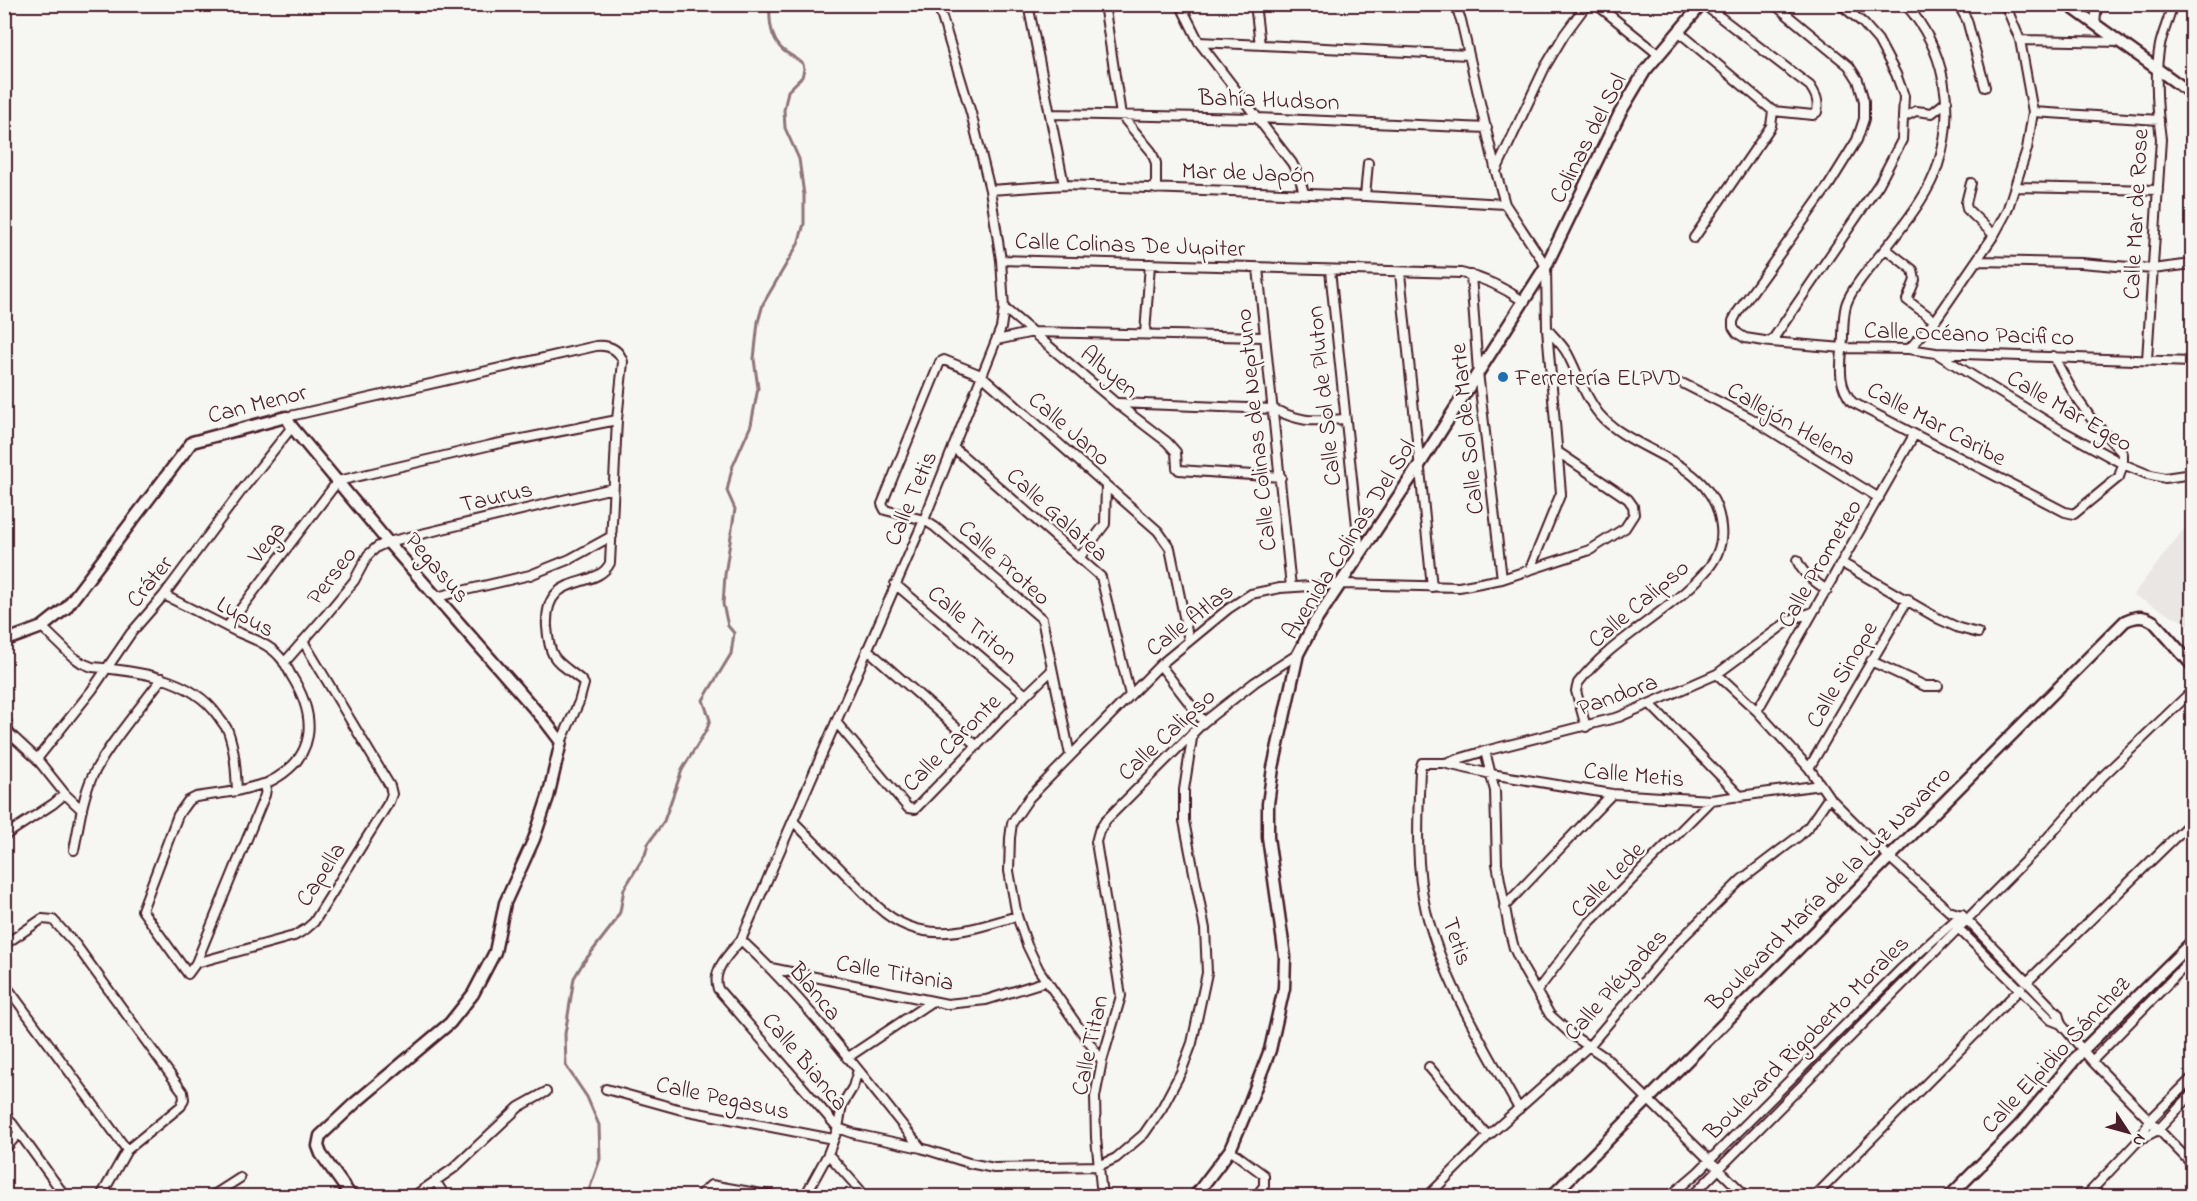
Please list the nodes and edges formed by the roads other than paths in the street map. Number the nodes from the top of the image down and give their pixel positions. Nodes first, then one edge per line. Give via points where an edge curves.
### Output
1 (938, 4) edge
2 (1028, 4) edge
3 (1104, 4) edge
4 (1180, 4) edge
5 (1256, 4) edge
6 (1455, 4) edge
7 (1587, 4) edge
8 (1596, 4) edge
9 (1703, 4) edge
10 (1774, 4) edge
11 (1840, 4) edge
12 (1905, 4) edge
13 (1958, 4) edge
14 (2005, 4) edge
15 (2067, 4) edge
16 (2097, 4) edge
17 (2172, 4) edge
18 (2095, 24) junction
19 (1679, 32) junction
20 (2020, 40) junction
21 (1199, 42) junction
22 (2120, 42) junction
23 (1260, 45) junction
24 (1658, 54) junction
25 (1468, 55) junction
26 (2158, 69) junction
27 (1984, 87) dead end
28 (2193, 94) edge
29 (1947, 101) junction
30 (1773, 111) junction
31 (2032, 112) junction
32 (1050, 114) junction
33 (1121, 115) junction
34 (1904, 117) junction
35 (1257, 118) junction
36 (2159, 120) junction
37 (1487, 128) junction
38 (1368, 163) dead end
39 (1496, 172) junction
40 (1971, 183) dead end
41 (1064, 185) junction
42 (2015, 187) junction
43 (1155, 189) junction
44 (990, 190) junction
45 (2158, 190) junction
46 (1304, 193) junction
47 (1365, 195) junction
48 (1505, 204) junction
49 (1994, 235) junction
50 (1694, 238) dead end
51 (1886, 249) junction
52 (1001, 260) junction
53 (1978, 261) junction
54 (1150, 264) junction
55 (2193, 264) edge
56 (1546, 266) junction
57 (1258, 268) junction
58 (2153, 269) junction
59 (1330, 270) junction
60 (1400, 273) junction
61 (1471, 275) junction
62 (1524, 301) junction
63 (1004, 308) junction
64 (1935, 321) junction
65 (1547, 329) junction
66 (1033, 332) junction
67 (1145, 334) junction
68 (1264, 337) junction
69 (997, 340) junction
70 (1771, 342) junction
71 (1842, 348) junction
72 (1909, 349) junction
73 (1936, 353) junction
74 (2053, 356) junction
75 (2147, 360) junction
76 (2193, 362) edge
77 (1478, 372) junction
78 (981, 375) junction
79 (1684, 384) dead end
80 (1116, 403) junction
81 (1273, 409) junction
82 (286, 417) junction
83 (1345, 419) junction
84 (617, 420) junction
85 (292, 427) junction
86 (1914, 435) junction
87 (953, 447) junction
88 (1558, 452) junction
89 (1420, 464) junction
90 (2123, 464) junction
91 (2193, 474) edge
92 (1281, 477) junction
93 (338, 482) junction
94 (1106, 486) junction
95 (614, 488) junction
96 (1879, 498) junction
97 (883, 507) joint
98 (924, 520) junction
99 (612, 536) junction
100 (388, 542) junction
101 (1360, 554) junction
102 (1080, 557) junction
103 (1797, 560) dead end
104 (1842, 563) junction
105 (1530, 569) junction
106 (1502, 579) junction
107 (895, 584) junction
108 (1342, 584) junction
109 (1291, 587) junction
110 (1432, 587) junction
111 (1827, 590) junction
112 (164, 595) junction
113 (436, 597) junction
114 (1908, 599) junction
115 (1813, 612) junction
116 (42, 627) junction
117 (226, 627) junction
118 (1978, 633) dead end
119 (4, 641) edge
120 (303, 641) junction
121 (1189, 641) junction
122 (867, 649) junction
123 (1298, 654) junction
124 (1871, 661) junction
125 (284, 663) junction
126 (1160, 664) junction
127 (2193, 665) edge
128 (106, 668) junction
129 (1051, 671) junction
130 (1718, 674) junction
131 (162, 678) junction
132 (1938, 686) dead end
133 (2193, 691) edge
134 (1026, 694) junction
135 (1130, 695) junction
136 (1651, 705) junction
137 (4, 709) edge
138 (1757, 711) junction
139 (836, 722) junction
140 (1204, 722) junction
141 (1586, 727) junction
142 (1193, 732) junction
143 (7, 734) edge
144 (561, 742) junction
145 (977, 746) junction
146 (1485, 751) junction
147 (1070, 755) junction
148 (36, 759) junction
149 (1445, 763) junction
150 (1809, 768) junction
151 (1420, 770) joint
152 (1491, 774) junction
153 (267, 783) junction
154 (1821, 785) junction
155 (237, 791) junction
156 (65, 794) junction
157 (1612, 794) junction
158 (1741, 797) junction
159 (1829, 797) junction
160 (1711, 800) junction
161 (82, 810) junction
162 (2193, 820) edge
163 (793, 821) junction
164 (1099, 831) joint
165 (4, 836) edge
166 (74, 850) dead end
167 (1889, 857) junction
168 (1504, 906) junction
169 (1949, 911) junction
170 (1017, 916) junction
171 (1964, 917) junction
172 (1956, 925) junction
173 (741, 940) junction
174 (2193, 942) edge
175 (4, 945) edge
176 (2193, 959) edge
177 (196, 963) junction
178 (771, 968) junction
179 (1047, 981) junction
180 (2028, 981) junction
181 (4, 983) edge
182 (716, 983) joint
183 (2021, 988) junction
184 (1537, 991) junction
185 (930, 1002) junction
186 (2061, 1024) junction
187 (1590, 1046) junction
188 (2082, 1050) junction
189 (848, 1058) junction
190 (1102, 1061) junction
191 (2092, 1061) junction
192 (1429, 1067) dead end
193 (858, 1070) junction
194 (2193, 1078) edge
195 (606, 1089) dead end
196 (546, 1092) dead end
197 (2193, 1094) edge
198 (1648, 1098) junction
199 (1519, 1109) junction
200 (4, 1112) edge
201 (2149, 1121) junction
202 (838, 1128) junction
203 (2158, 1130) junction
204 (19, 1133) junction
205 (1488, 1136) junction
206 (833, 1139) junction
207 (2139, 1140) junction
208 (921, 1148) junction
209 (4, 1150) edge
210 (127, 1150) junction
211 (1230, 1150) junction
212 (828, 1154) junction
213 (1710, 1160) junction
214 (2193, 1164) edge
215 (1099, 1166) junction
216 (1719, 1170) junction
217 (240, 1178) dead end
218 (436, 1182) junction
219 (59, 1188) junction
220 (859, 1193) edge
221 (763, 1195) edge
222 (52, 1197) edge
223 (65, 1197) edge
224 (101, 1197) edge
225 (212, 1197) edge
226 (351, 1197) edge
227 (414, 1197) edge
228 (445, 1197) edge
229 (700, 1197) edge
230 (774, 1197) edge
231 (805, 1197) edge
232 (867, 1197) edge
233 (1102, 1197) edge
234 (1195, 1197) edge
235 (1256, 1197) edge
236 (1428, 1197) edge
237 (1552, 1197) edge
238 (1670, 1197) edge
239 (1692, 1197) edge
240 (1746, 1197) edge
241 (1815, 1197) edge
242 (1950, 1197) edge
243 (2086, 1197) edge

1 - 44 street, Calle Tetis
2 - 32 street
3 - 33 street
4 - 21 street
5 - 23 street
6 - 25 street
7 - 39 street via 1545,67
8 - 24 street
9 - 19 street, Colinas del Sol
9 - 30 street via 1810,86 1819,105 1813,115
10 - 70 street, Calle Océano Pacifico via 1849,66 1858,81 1864,119 1857,140 1829,185 1733,321 1733,327 1745,338
11 - 34 street via 1878,40 1904,96
12 - 29 street, Calle Mar Caribe via 1925,30 1936,54
13 - 27 street
14 - 20 street
15 - 18 street
16 - 18 street
17 - 26 street, Calle Mar de Rose via 2160,43
18 - 22 street
19 - 24 street, Colinas del Sol
19 - 30 street
20 - 22 street
20 - 31 street
21 - 23 street
21 - 35 street
22 - 26 street
23 - 25 street
24 - 56 street, Colinas del Sol via 1620,113
25 - 37 street
26 - 28 street
26 - 36 street, Calle Mar de Rose
29 - 34 street via 1932,113 1916,111
29 - 51 street, Calle Mar Caribe via 1948,118 1938,165 1928,189
30 - 50 street via 1771,126
31 - 36 street
31 - 42 street via 2027,149
32 - 33 street, Bahía Hudson
32 - 41 street
33 - 35 street, Bahía Hudson
33 - 43 street via 1151,151 1156,164
34 - 70 street via 1902,140 1879,184
35 - 37 street, Bahía Hudson
35 - 46 street via 1292,163
36 - 45 street, Calle Mar de Rose
37 - 39 street
38 - 47 street
39 - 48 street
40 - 49 street via 1967,209
41 - 43 street, Mar de Japón
41 - 44 street, Mar de Japón
42 - 45 street
42 - 49 street
43 - 46 street, Mar de Japón
44 - 52 street, Calle Tetis
45 - 58 street, Calle Mar de Rose
46 - 47 street, Mar de Japón
47 - 48 street, Mar de Japón
48 - 56 street
49 - 53 street
51 - 64 street via 1913,270 1915,280 1907,300
51 - 71 street, Calle Mar Caribe via 1850,297
52 - 54 street, Calle Colinas De Jupiter
52 - 63 street, Calle Tetis
53 - 58 street
53 - 64 street
54 - 57 street, Calle Colinas De Jupiter
54 - 67 street
55 - 58 street
56 - 62 street, Colinas del Sol
56 - 65 street
57 - 59 street, Calle Colinas De Jupiter
57 - 68 street, Calle Colinas de Neptuno
58 - 75 street, Calle Mar de Rose
59 - 60 street, Calle Colinas De Jupiter
59 - 83 street, Calle Sol de Pluton
60 - 61 street, Calle Colinas De Jupiter
60 - 89 street
61 - 62 street, Calle Colinas De Jupiter via 1502,286
61 - 77 street, Calle Sol de Marte
62 - 77 street, Avenida Colinas Del Sol
63 - 66 street, Albyen
63 - 69 street, Calle Tetis
64 - 72 street
65 - 88 street
65 - 141 street, Calle Calipso via 1567,352 1600,415 1616,429 1670,459 1704,486 1714,500 1722,534 1718,553 1689,589 1631,633 1578,683 1576,691
66 - 67 street
66 - 69 street
66 - 80 street, Albyen
67 - 68 street
68 - 81 street, Calle Colinas de Neptuno
69 - 78 street, Calle Tetis
70 - 71 street, Calle Océano Pacifico
71 - 72 street, Calle Océano Pacifico
71 - 86 street, Calle Mar Caribe via 1842,382 1852,402
72 - 73 street, Calle Océano Pacifico
73 - 74 street, Calle Océano Pacifico
73 - 90 street, Calle Mar Egeo
74 - 75 street, Calle Océano Pacifico
74 - 90 street via 2090,417 2123,454
75 - 76 street, Calle Océano Pacifico
77 - 89 street, Avenida Colinas Del Sol
77 - 106 street, Calle Sol de Marte
78 - 87 street, Calle Tetis
78 - 94 street, Calle Jano
78 - 97 street, Calle Jano via 942,360
79 - 96 street, Callejón Helena via 1749,417
80 - 81 street
80 - 92 street, Albyen via 1172,447 1179,470
81 - 83 street via 1310,421
81 - 92 street, Calle Colinas de Neptuno
82 - 84 street, Can Menor via 605,345 617,351 623,362
82 - 85 street, Pegasus
82 - 116 street, Can Menor via 192,442 77,596
83 - 101 street, Calle Sol de Pluton
84 - 93 street
84 - 95 street
85 - 93 street, Pegasus
85 - 112 street, Cráter
86 - 90 street, Calle Mar Caribe via 2074,514 2119,477
86 - 96 street, Calle Prometeo
87 - 98 street, Calle Tetis
87 - 102 street, Calle Galatea
88 - 105 street via 1561,493
88 - 105 street, Calle Atlas via 1628,499 1634,514 1625,528 1590,550
89 - 101 street, Avenida Colinas Del Sol
89 - 110 street
90 - 91 street, Calle Mar Egeo via 2165,478
92 - 109 street, Calle Colinas de Neptuno
93 - 100 street, Pegasus
93 - 117 street, Vega
94 - 102 street via 1105,524
94 - 121 street, Calle Jano via 1170,548
95 - 99 street
95 - 100 street, Taurus
96 - 104 street, Calle Prometeo
97 - 98 street, Calle Proteo
98 - 107 street, Calle Tetis
98 - 129 street, Calle Proteo via 1042,619
99 - 113 street via 570,559 530,574
99 - 144 street via 607,568 559,592 546,612 551,655 584,684
100 - 113 street, Pegasus
100 - 120 street, Perseo via 368,555 354,581
101 - 108 street, Avenida Colinas Del Sol
102 - 135 street, Calle Galatea via 1104,584
103 - 111 street via 1807,576
104 - 111 street, Calle Prometeo
104 - 114 street
105 - 106 street, Calle Atlas
106 - 110 street, Calle Atlas via 1472,586
107 - 122 street, Calle Tetis
107 - 134 street, Calle Triton
108 - 109 street, Calle Atlas
108 - 110 street, Calle Atlas
108 - 123 street, Avenida Colinas Del Sol
109 - 121 street, Calle Atlas via 1251,594
111 - 115 street, Calle Prometeo
112 - 117 street, Lupus
112 - 128 street, Cráter
113 - 144 street, Pegasus
114 - 118 street via 1939,619
114 - 124 street, Calle Sinope
115 - 130 street, Pandora via 1791,620
115 - 138 street, Calle Prometeo
116 - 119 street, Can Menor
116 - 128 street via 82,663
117 - 125 street, Lupus via 279,655
120 - 125 street, Perseo
120 - 177 street, Capella via 392,794 306,930
121 - 126 street, Calle Atlas
122 - 139 street, Calle Tetis
122 - 145 street
123 - 140 street, Calle Calipso via 1254,682
123 - 211 street, Avenida Colinas Del Sol via 1268,804 1268,837 1286,957 1284,988 1270,1050
124 - 132 street via 1925,686
124 - 150 street, Calle Sinope
125 - 153 street, Lupus via 297,685 310,722 301,758
126 - 135 street, Calle Atlas
126 - 140 street
127 - 167 street, Boulevard María de la Luz Navarro via 2154,622 2140,616 2125,621
128 - 131 street
128 - 148 street, Cráter
129 - 134 street, Calle Caronte
129 - 147 street, Calle Proteo
130 - 136 street, Pandora
130 - 138 street
131 - 155 street via 185,687 211,706 228,730
131 - 161 street via 101,762
133 - 171 street, Boulevard Rigoberto Morales via 2102,777 1973,913
134 - 145 street, Calle Caronte
135 - 147 street, Calle Atlas
136 - 141 street, Pandora
136 - 158 street
137 - 143 street
138 - 150 street
139 - 145 street, Calle Caronte via 911,810
139 - 163 street, Calle Tetis
140 - 142 street, Calle Calipso
141 - 146 street, Pandora
142 - 164 street, Calle Calipso
142 - 215 street via 1184,790 1184,821 1205,929 1207,973 1201,1008 1181,1072 1162,1108 1133,1145
143 - 148 street
144 - 226 street via 538,828 505,903 495,952 474,994 450,1023 320,1136 321,1154
146 - 149 street, Pandora
146 - 152 street
147 - 170 street, Calle Atlas via 1029,798 1012,823 1009,871
148 - 156 street
149 - 151 street, Pandora via 1425,762
149 - 152 street, Calle Metis
150 - 154 street
151 - 199 street, Tetis via 1418,849 1426,912 1452,985
152 - 157 street, Calle Metis
152 - 168 street
153 - 155 street, Lupus
153 - 177 street
154 - 158 street, Calle Metis
154 - 159 street
155 - 177 street, Lupus via 196,797 183,806 143,904 144,915 188,974
156 - 161 street
156 - 165 street
157 - 160 street, Calle Metis
157 - 168 street
158 - 160 street, Calle Metis
159 - 167 street
159 - 187 street, Calle Pléyades via 1799,836 1741,880 1674,946
160 - 184 street, Calle Lede via 1587,925
161 - 166 street
162 - 180 street
163 - 170 street via 878,907 903,925 939,933 956,932
163 - 173 street, Calle Tetis
164 - 190 street, Calle Titan via 1096,842 1121,996
167 - 169 street
167 - 198 street, Boulevard María de la Luz Navarro
168 - 184 street via 1514,948
169 - 171 street
169 - 172 street
170 - 179 street, Calle Atlas via 1030,953
171 - 172 street, Boulevard Rigoberto Morales
171 - 180 street
172 - 183 street
172 - 213 street, Boulevard Rigoberto Morales via 1900,970
172 - 216 street, Boulevard Rigoberto Morales
173 - 178 street, Blanca
173 - 182 street, Calle Tetis via 722,963
174 - 188 street, Calle Elpidio Sánchez
175 - 210 street via 42,919 53,920 76,945 183,1092 181,1106
176 - 191 street, Calle Elpidio Sánchez
178 - 185 street, Calle Titania
178 - 189 street, Blanca
179 - 185 street, Calle Titania via 986,1000
179 - 190 street, Calle Atlas
180 - 186 street via 2058,1014
181 - 210 street
182 - 202 street, Calle Bianca
183 - 186 street via 2051,1020
183 - 241 street
184 - 187 street via 1550,1015
185 - 189 street
186 - 188 street
187 - 198 street
187 - 199 street, Calle Pléyades
188 - 191 street
188 - 242 street, Calle Elpidio Sánchez via 2020,1125
189 - 193 street, Blanca
190 - 215 street, Calle Titan via 1095,1098
191 - 201 street
192 - 205 street
193 - 202 street via 842,1105
193 - 208 street, Blanca
194 - 201 street
195 - 206 street, Calle Pegasus via 678,1109
196 - 218 street via 519,1107
197 - 203 street
198 - 213 street
198 - 237 street, Boulevard María de la Luz Navarro
199 - 205 street, Calle Pléyades
200 - 204 street
201 - 203 street
201 - 207 street
202 - 206 street, Calle Bianca
202 - 208 street
203 - 207 street
203 - 214 street
204 - 209 street
204 - 219 street
205 - 236 street, Calle Pléyades
206 - 212 street, Calle Bianca
207 - 243 street
208 - 215 street via 994,1168
210 - 224 street
211 - 234 street, Avenida Colinas Del Sol
211 - 235 street via 1264,1175 1264,1186
212 - 220 street
212 - 231 street, Calle Bianca
213 - 216 street
213 - 238 street, Boulevard Rigoberto Morales
215 - 233 street, Calle Titan
216 - 239 street, Boulevard Rigoberto Morales
216 - 240 street
217 - 225 street
218 - 227 street
218 - 228 street
219 - 222 street
219 - 223 street
220 - 232 street
221 - 229 street via 711,1185
221 - 230 street

